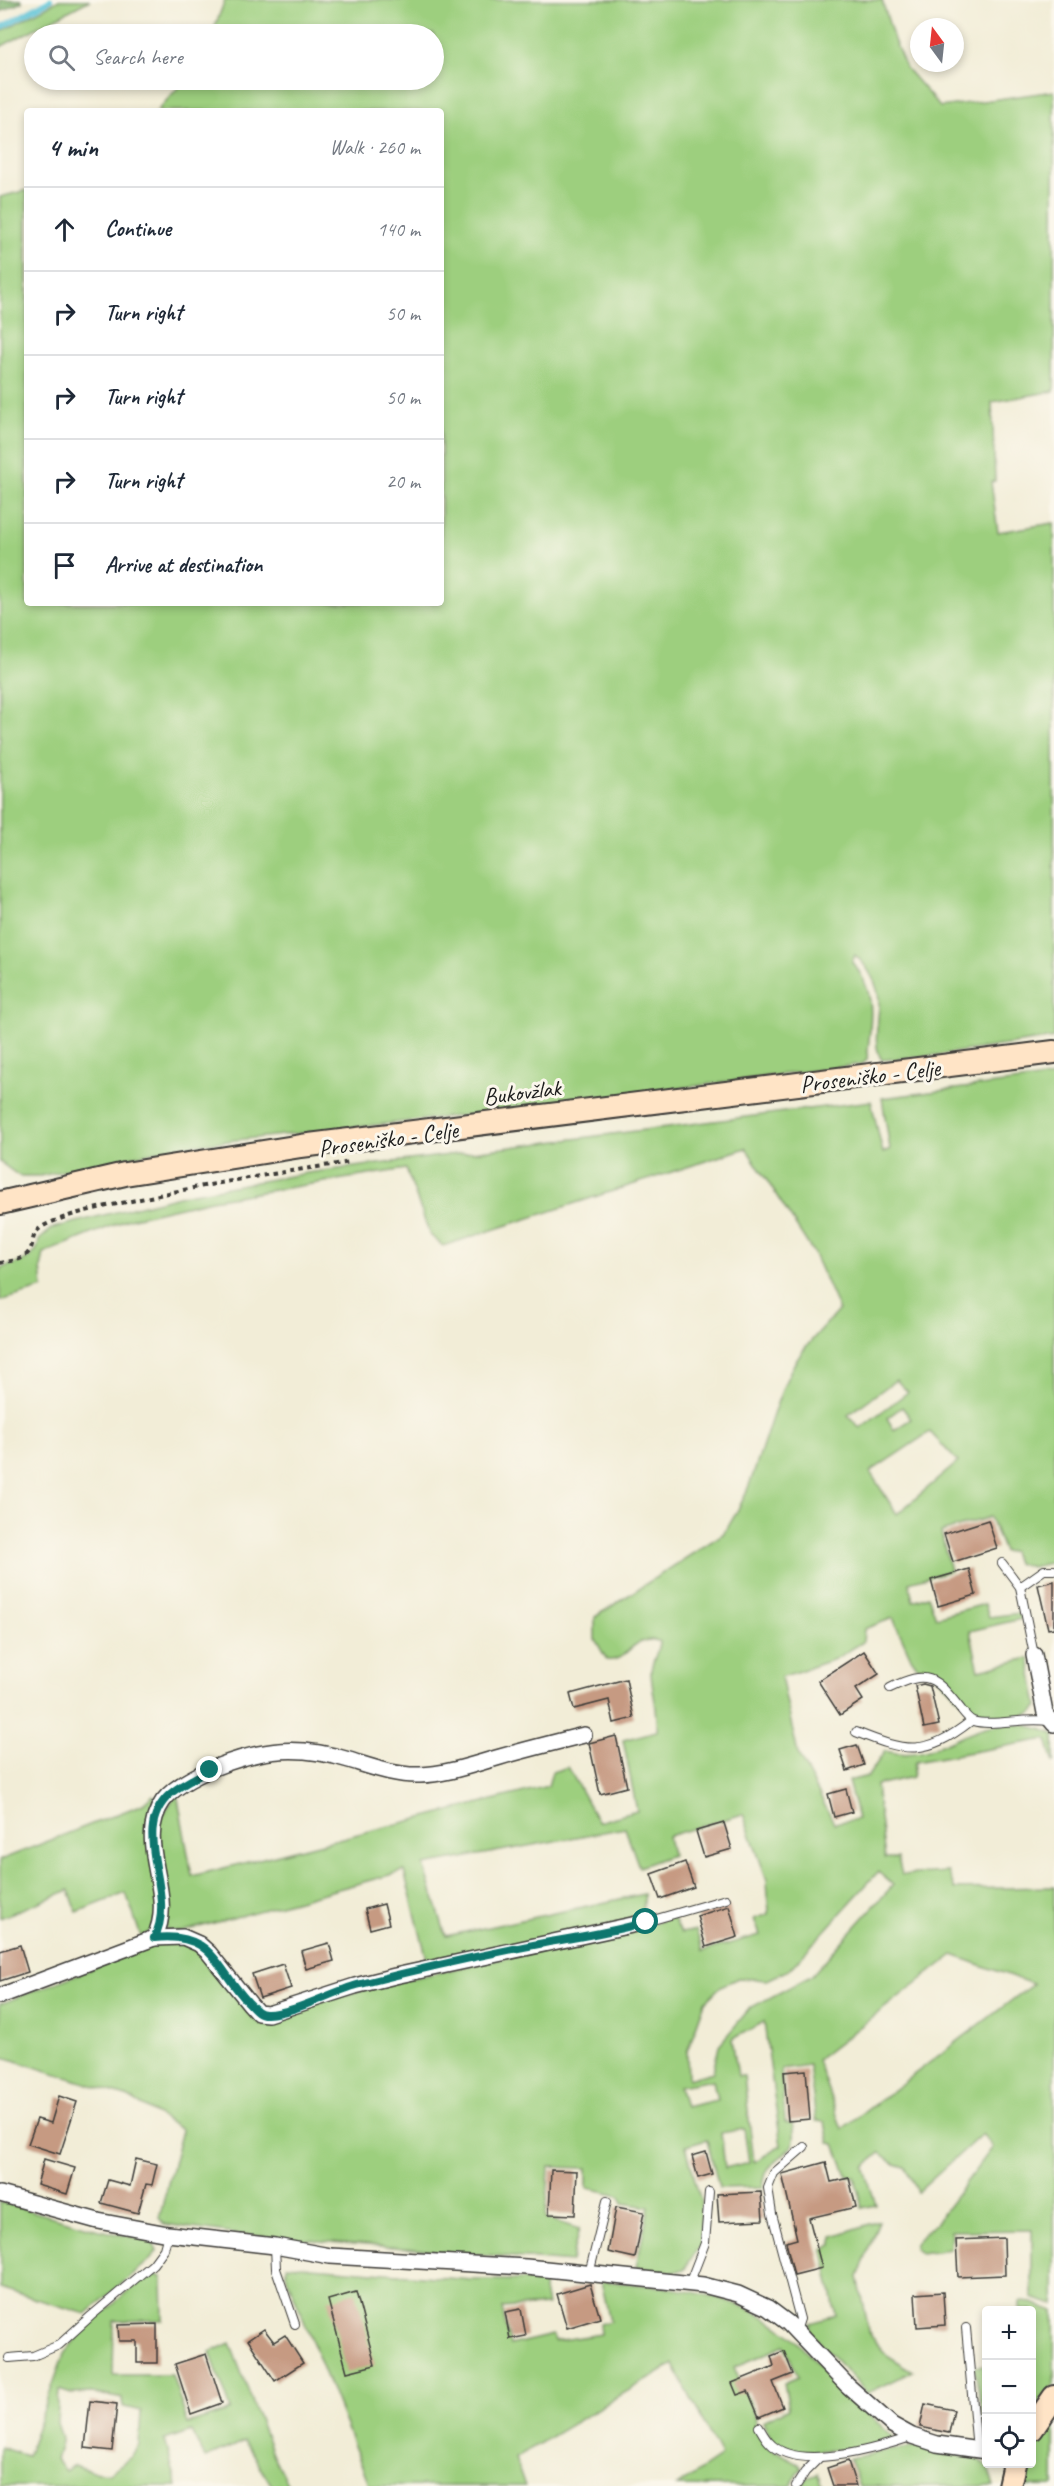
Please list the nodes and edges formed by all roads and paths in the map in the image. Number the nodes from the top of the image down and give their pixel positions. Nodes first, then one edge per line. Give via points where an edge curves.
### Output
1 (1054, 1052) edge
2 (356, 1162) dead end
3 (0, 1203) edge
4 (0, 1263) edge
5 (1002, 1563) dead end
6 (1054, 1570) edge
7 (1020, 1587) junction
8 (1034, 1656) joint
9 (891, 1688) dead end
10 (971, 1721) junction
11 (1052, 1723) edge
12 (856, 1732) dead end
13 (584, 1735) dead end
14 (726, 1899) dead end
15 (646, 1922) joint
16 (154, 1938) junction
17 (0, 1996) edge
18 (804, 2147) dead end
19 (709, 2192) dead end
20 (0, 2194) edge
21 (607, 2201) dead end
22 (168, 2234) junction
23 (275, 2246) junction
24 (589, 2274) junction
25 (689, 2284) junction
26 (295, 2324) dead end
27 (966, 2328) dead end
28 (796, 2331) junction
29 (9, 2358) dead end
30 (1054, 2397) edge
31 (1036, 2423) edge
32 (759, 2427) dead end
33 (912, 2436) junction
34 (982, 2451) edge
35 (820, 2457) junction
36 (1013, 2468) edge
37 (796, 2486) edge
38 (1009, 2486) edge

1 - 3 main road, Bukovžlak via 301,1146 125,1174
2 - 4 path, Proseniško - Celje via 212,1184 53,1221 38,1229 25,1256
5 - 7 lane
6 - 7 lane via 1044,1570
7 - 8 lane
8 - 11 street via 1045,1713
9 - 10 lane via 921,1676 935,1680
10 - 11 lane via 1032,1718
10 - 12 lane via 939,1742 909,1749
13 - 16 street via 457,1769 419,1775 389,1772 319,1752 292,1749 241,1757 210,1770 169,1795 157,1812 151,1840 163,1913
14 - 15 lane
15 - 16 street via 404,1974 268,2014 258,2013 200,1944 183,1937
16 - 17 street
18 - 28 lane via 774,2173 768,2188 800,2319
19 - 25 lane via 705,2243
20 - 22 street via 98,2221
21 - 24 lane
22 - 23 street
22 - 29 lane via 164,2249 153,2264 59,2345 33,2356
23 - 24 street via 330,2256
23 - 26 lane via 276,2270
24 - 25 street
25 - 28 street via 738,2294 768,2308
27 - 34 lane
28 - 33 street via 847,2385 892,2425
30 - 31 main road
32 - 35 lane via 770,2444 785,2452
33 - 34 street
33 - 35 lane via 872,2449
35 - 37 lane
36 - 38 main road

